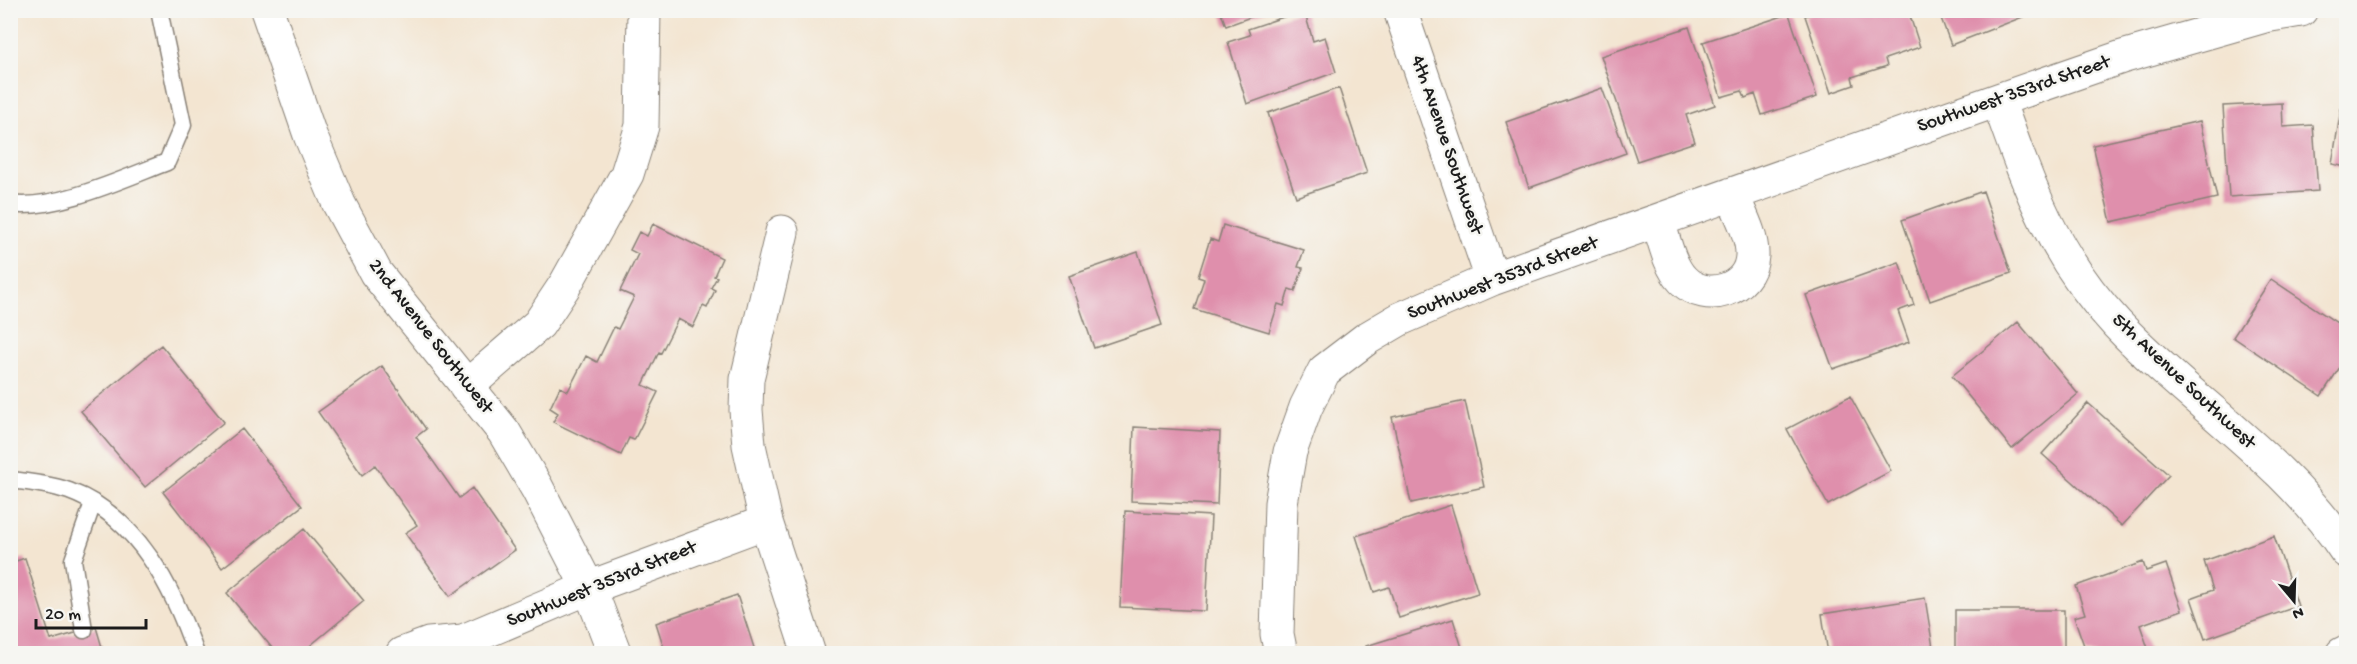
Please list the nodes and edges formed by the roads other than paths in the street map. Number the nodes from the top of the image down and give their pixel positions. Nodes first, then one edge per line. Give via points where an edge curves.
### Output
1 (159, 10) edge
2 (267, 10) edge
3 (644, 10) edge
4 (1400, 10) edge
5 (2301, 10) edge
6 (1998, 100) junction
7 (1732, 194) junction
8 (10, 204) edge
9 (1658, 221) junction
10 (782, 232) dead end
11 (1492, 279) junction
12 (466, 387) junction
13 (10, 480) edge
14 (93, 503) junction
15 (766, 522) junction
16 (2346, 551) edge
17 (588, 588) junction
18 (84, 630) dead end
19 (2346, 652) edge
20 (196, 654) edge
21 (402, 654) edge
22 (615, 654) edge
23 (809, 654) edge
24 (1281, 654) edge
25 (2342, 654) edge

1 - 8 lane via 183,125 167,162 85,194 24,207
2 - 12 street, 2nd Avenue Southwest via 309,135 339,204 376,273
3 - 12 street via 642,126 627,174 539,324
4 - 11 street, 4th Avenue Southwest
5 - 6 street, Southwest 353rd Street via 2265,16 2122,57
6 - 7 street, Southwest 353rd Street
6 - 16 street, 5th Avenue Southwest via 2044,222 2087,288 2145,351 2287,478
7 - 9 street, Southwest 353rd Street
7 - 9 street via 1752,254 1742,280 1718,293 1704,293 1681,279
9 - 11 street, Southwest 353rd Street
10 - 15 street via 747,380 749,446
11 - 24 street, Southwest 353rd Street via 1400,319 1324,371 1290,452 1281,503 1277,634
12 - 17 street, 2nd Avenue Southwest via 504,432
13 - 14 lane via 70,492
14 - 18 lane via 73,560
14 - 20 lane via 122,525 148,553 168,584
15 - 17 street, Southwest 353rd Street
15 - 23 street
17 - 21 street, Southwest 353rd Street via 463,640 429,644
17 - 22 street, 2nd Avenue Southwest
19 - 25 street

